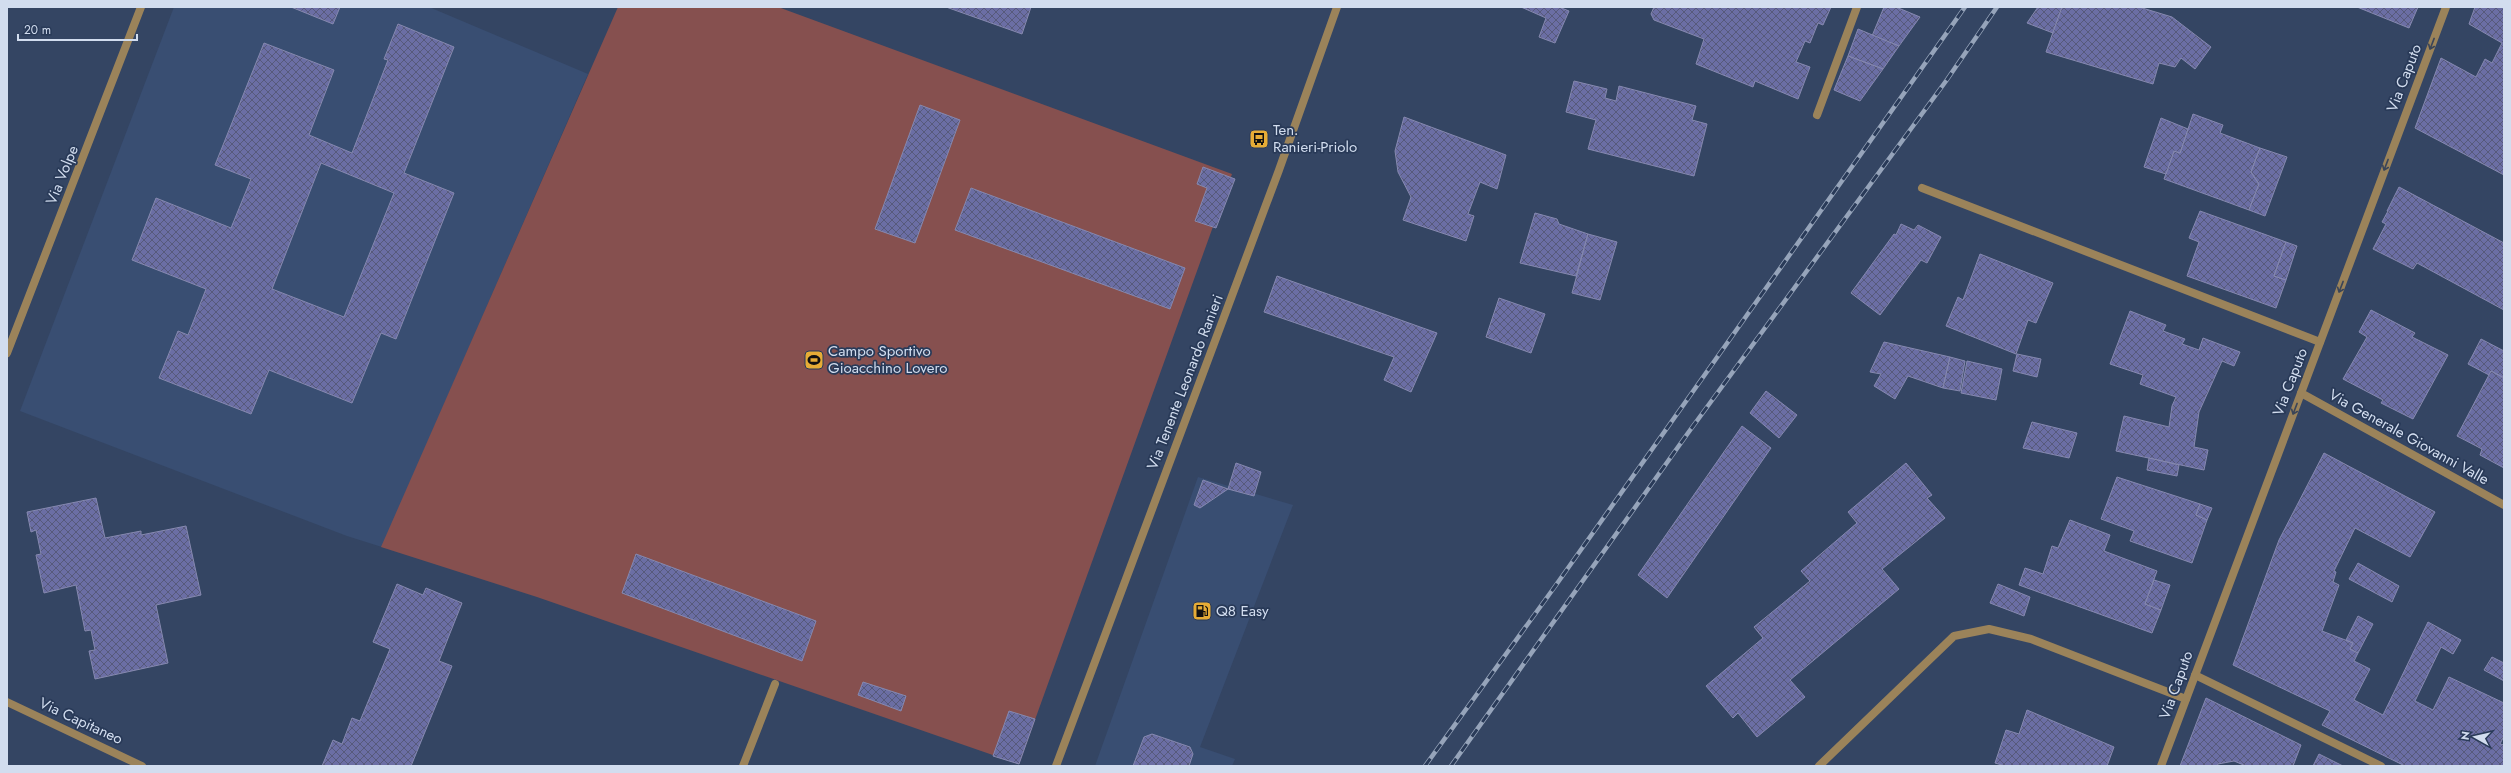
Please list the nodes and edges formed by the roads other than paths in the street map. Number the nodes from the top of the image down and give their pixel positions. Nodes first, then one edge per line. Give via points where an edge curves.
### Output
1 (141, 7) edge
2 (1337, 7) edge
3 (1857, 7) edge
4 (2446, 7) edge
5 (1817, 115) dead end
6 (1922, 188) dead end
7 (2320, 342) junction
8 (7, 353) edge
9 (2301, 393) junction
10 (2504, 505) edge
11 (2195, 675) junction
12 (775, 684) dead end
13 (2186, 700) junction
14 (7, 702) edge
15 (142, 766) edge
16 (743, 766) edge
17 (1056, 766) edge
18 (1819, 766) edge
19 (2161, 766) edge
20 (2381, 766) edge

1 - 8 street, Via Volpe
2 - 17 street, Via Tenente Leonardo Ranieri via 1276,178
3 - 5 street
4 -> 7 street, Via Caputo
6 - 7 street
7 - 9 street, Via Caputo
9 - 10 street, Via Generale Giovanni Valle
9 -> 11 street, Via Caputo
11 - 13 street, Via Caputo
11 - 20 street
12 - 16 street
13 - 18 street via 2031,639 1989,629 1954,636
13 - 19 street, Via Caputo
14 - 15 street, Via Capitaneo

